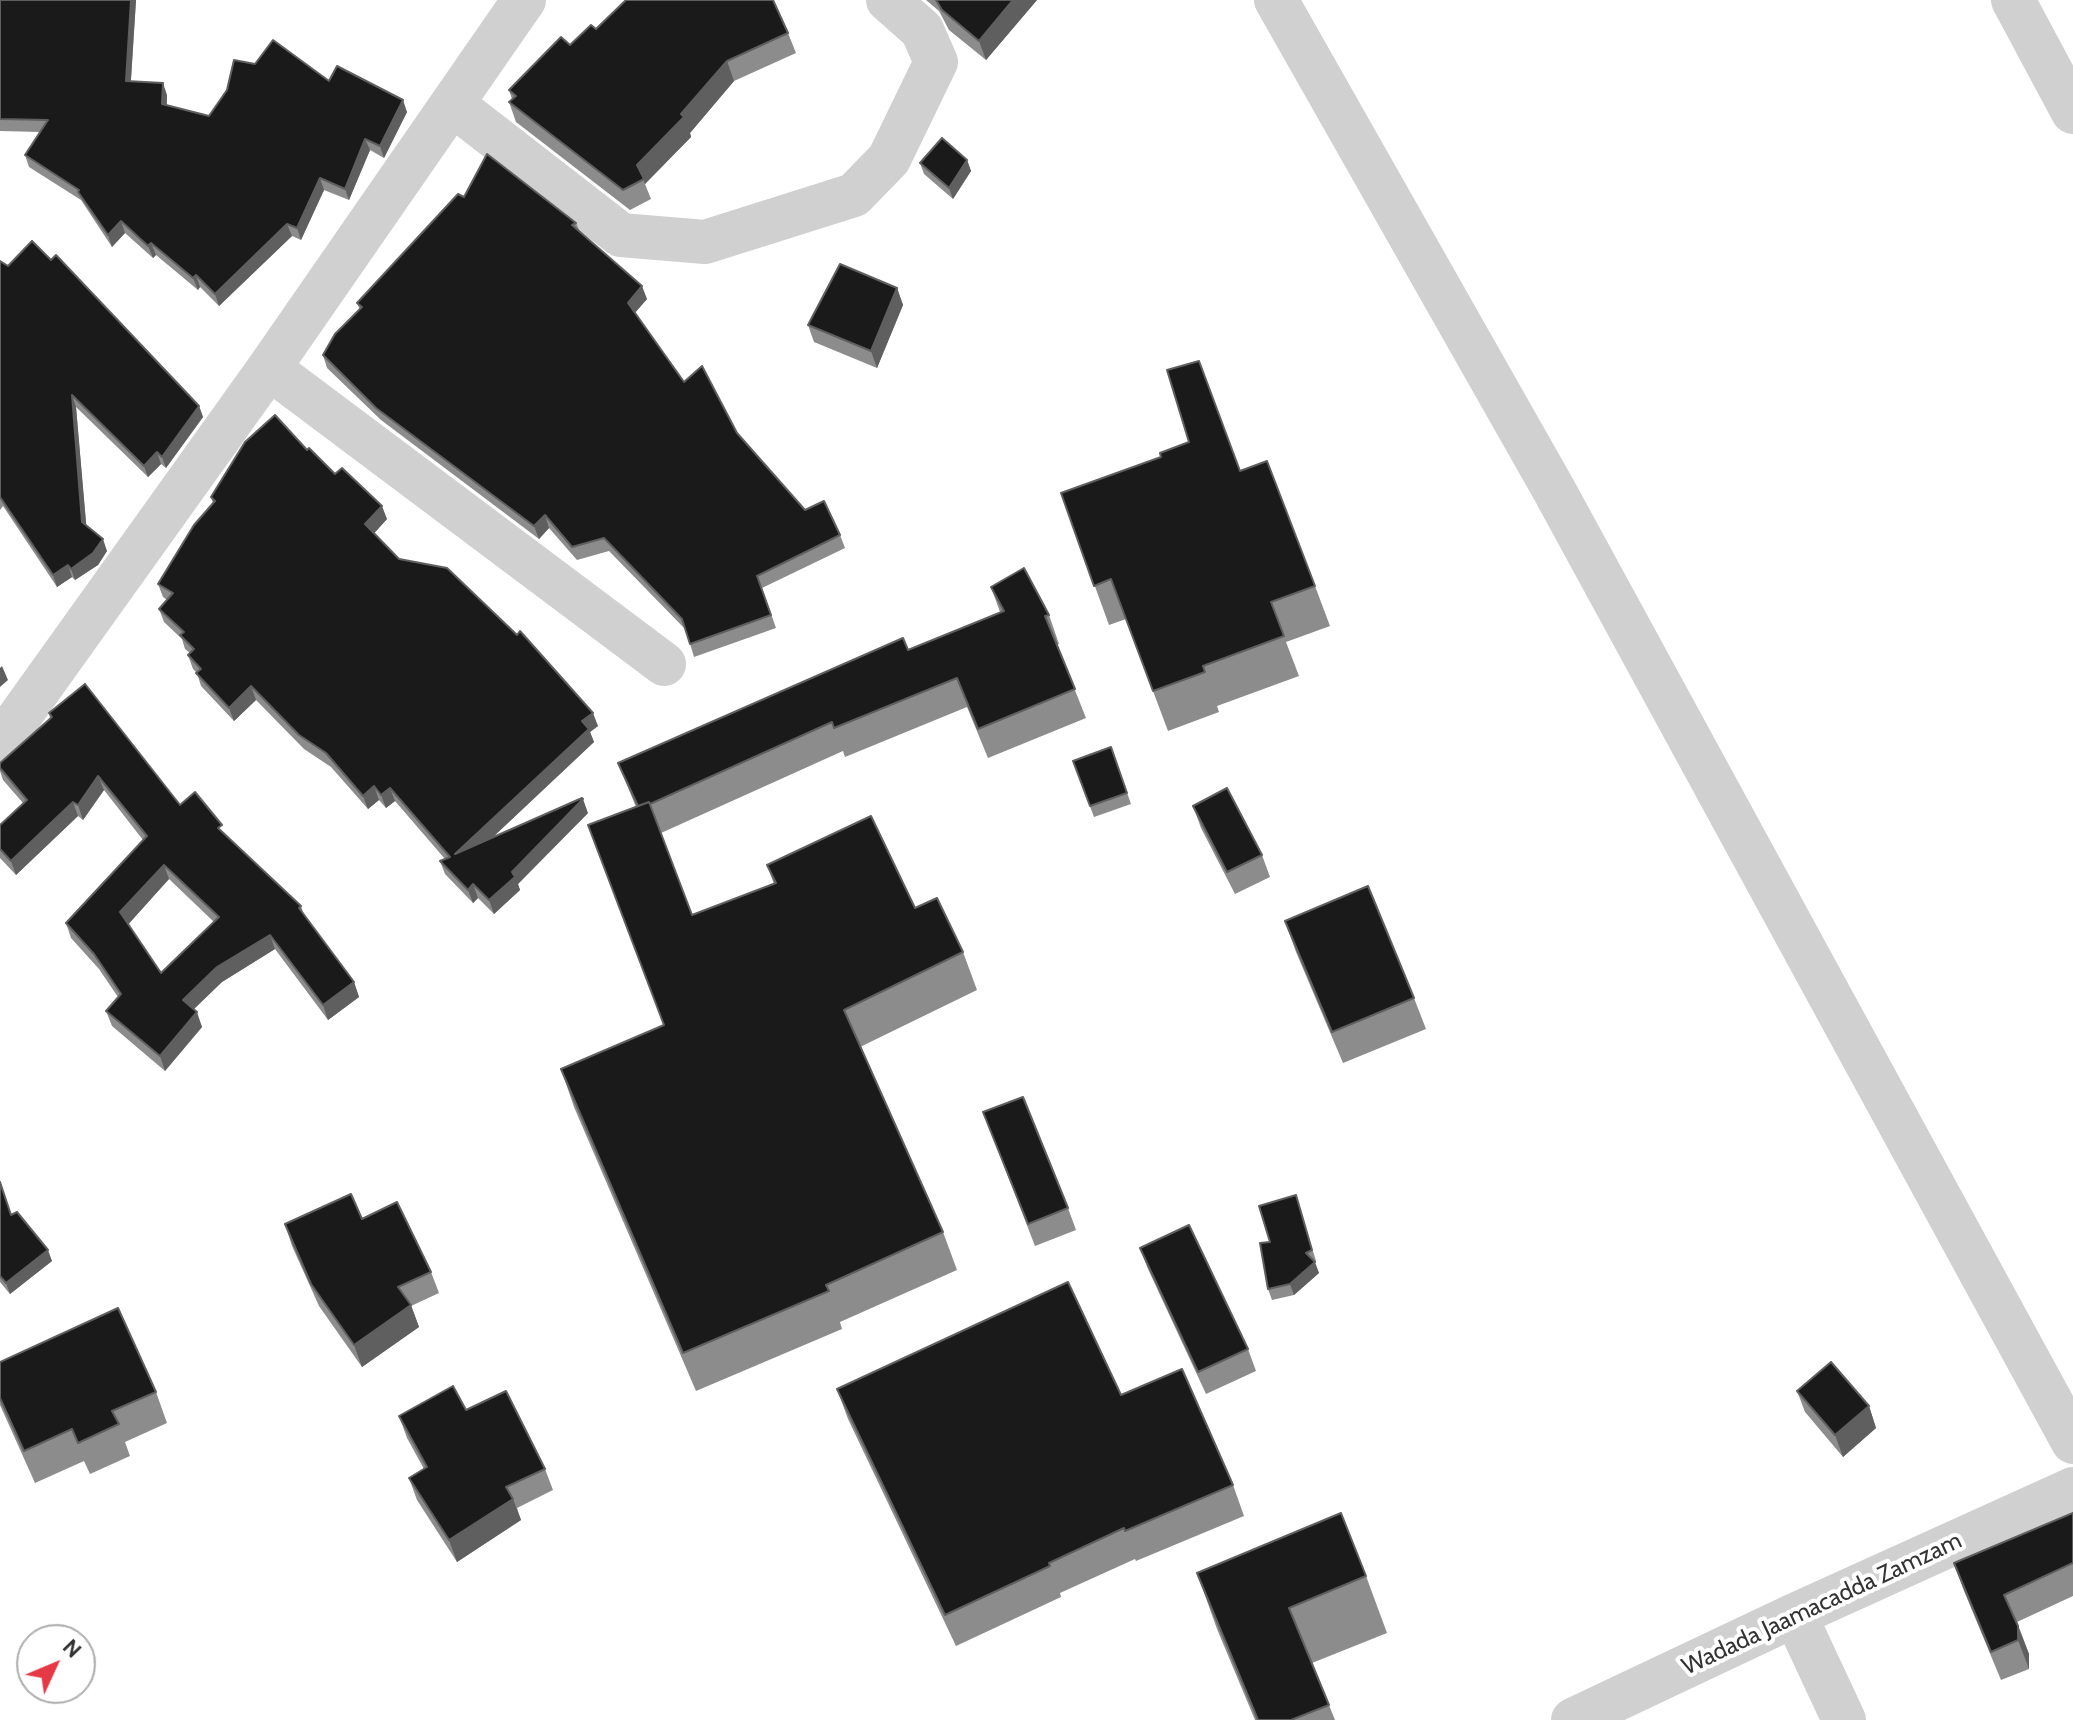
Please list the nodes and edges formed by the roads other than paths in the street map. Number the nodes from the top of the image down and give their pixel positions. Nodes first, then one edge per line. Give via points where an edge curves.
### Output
1 (524, 0) edge
2 (888, 0) edge
3 (1276, 0) edge
4 (2013, 0) edge
5 (452, 104) junction
6 (2073, 112) edge
7 (269, 368) junction
8 (664, 664) dead end
9 (0, 744) edge
10 (2073, 1442) edge
11 (2073, 1489) edge
12 (1795, 1615) junction
13 (1573, 1720) edge
14 (1844, 1720) edge

1 - 5 street
2 - 5 street via 922,30 936,62 889,159 854,195 705,242 621,235
3 - 10 street via 1554,490
4 - 6 street
5 - 7 street
7 - 8 street
7 - 9 street
11 - 12 street, Wadada Jaamacadda Zamzam
12 - 13 street, Wadada Jaamacadda Zamzam
12 - 14 street

